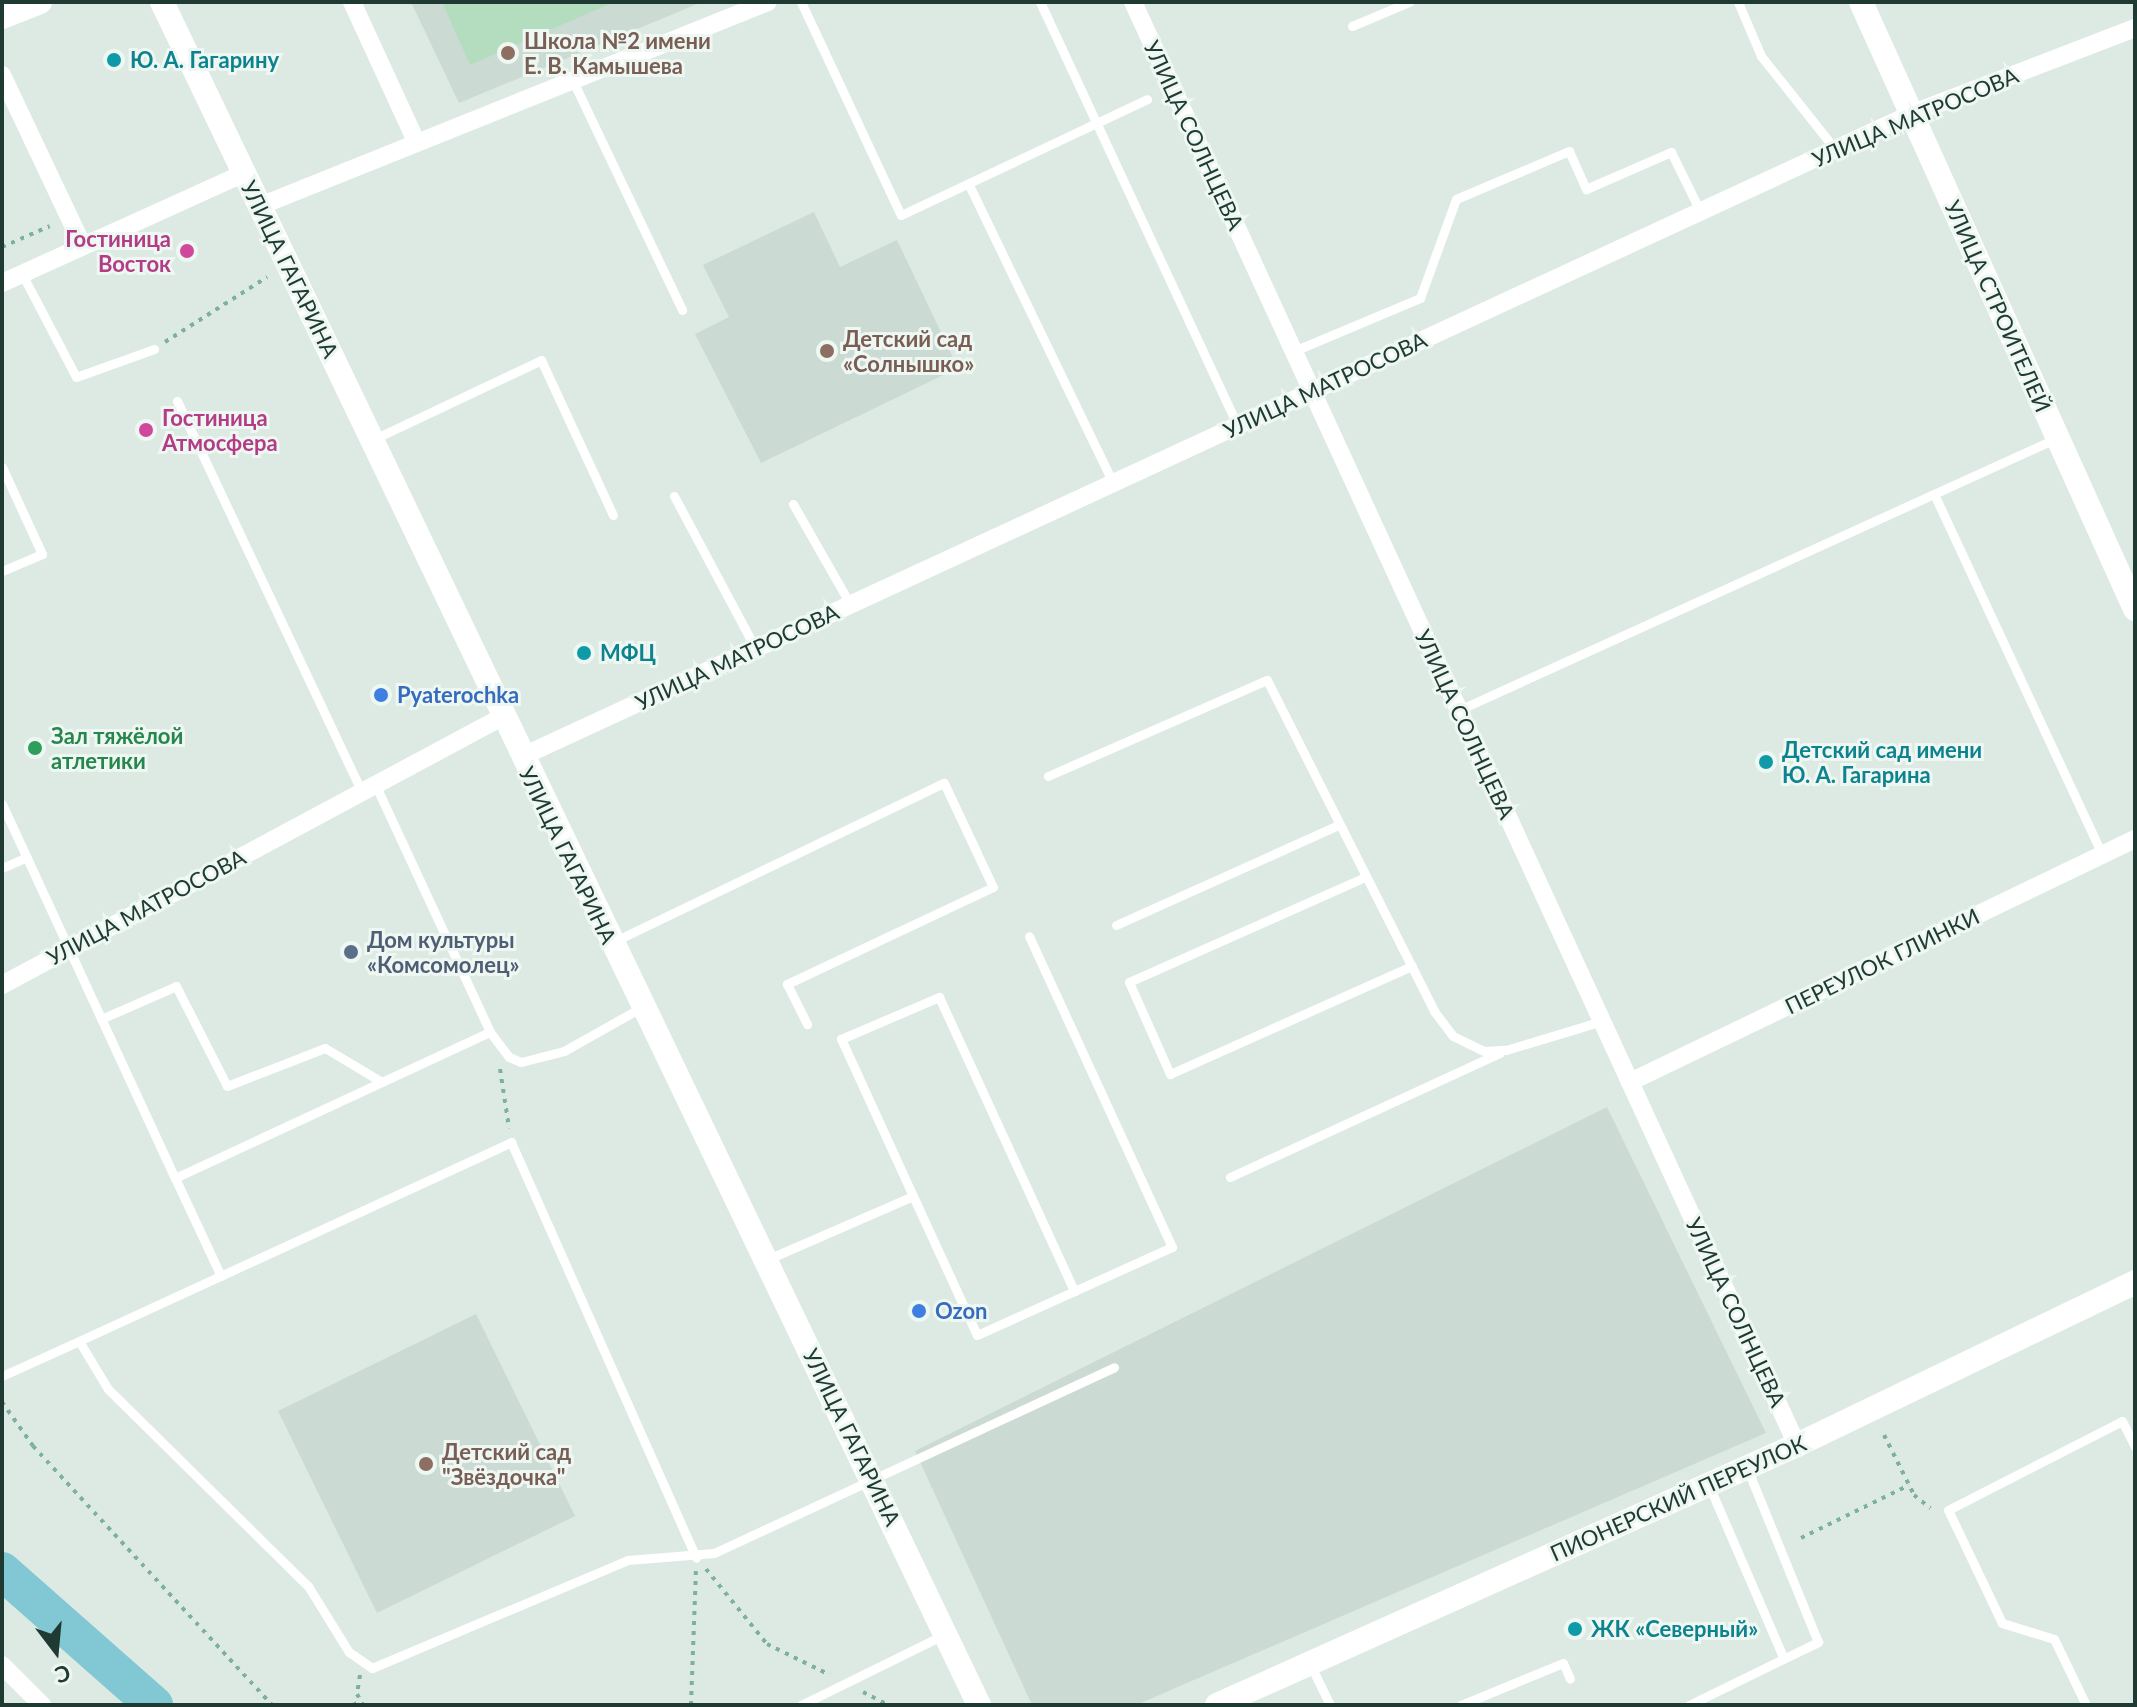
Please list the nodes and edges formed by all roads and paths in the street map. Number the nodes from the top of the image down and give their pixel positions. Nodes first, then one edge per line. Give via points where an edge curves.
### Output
1 (40, 2) edge
2 (162, 2) edge
3 (352, 2) edge
4 (768, 2) edge
5 (801, 2) edge
6 (1040, 2) edge
7 (1133, 2) edge
8 (1409, 2) edge
9 (1738, 2) edge
10 (1861, 2) edge
11 (2, 17) edge
12 (1352, 26) dead end
13 (2135, 28) edge
14 (2, 75) edge
15 (572, 79) junction
16 (1147, 99) dead end
17 (1911, 114) junction
18 (1096, 122) junction
19 (416, 141) junction
20 (1835, 149) junction
21 (244, 173) junction
22 (969, 185) junction
23 (260, 206) junction
24 (1700, 211) junction
25 (50, 226) dead end
26 (83, 246) junction
27 (2, 247) edge
28 (22, 274) junction
29 (267, 277) dead end
30 (2, 283) edge
31 (682, 310) dead end
32 (154, 349) joint
33 (1294, 351) junction
34 (1312, 391) junction
35 (177, 401) dead end
36 (1237, 425) junction
37 (2057, 438) junction
38 (372, 440) junction
39 (2, 467) edge
40 (1113, 483) junction
41 (1934, 494) junction
42 (674, 496) dead end
43 (793, 504) dead end
44 (613, 515) dead end
45 (2, 571) edge
46 (850, 604) junction
47 (2135, 609) edge
48 (755, 648) junction
49 (1459, 710) junction
50 (502, 717) junction
51 (521, 757) junction
52 (1048, 776) dead end
53 (368, 787) junction
54 (2, 804) edge
55 (1339, 825) junction
56 (2135, 839) edge
57 (2102, 855) junction
58 (27, 857) junction
59 (2, 868) edge
60 (1365, 877) junction
61 (1116, 925) dead end
62 (1029, 936) dead end
63 (610, 943) junction
64 (68, 949) junction
65 (1412, 966) junction
66 (2, 985) edge
67 (642, 1007) junction
68 (101, 1019) junction
69 (1602, 1021) junction
70 (807, 1024) dead end
71 (490, 1032) junction
72 (496, 1042) junction
73 (1506, 1050) junction
74 (382, 1082) junction
75 (1630, 1082) junction
76 (511, 1142) junction
77 (1230, 1177) dead end
78 (175, 1178) junction
79 (913, 1196) junction
80 (766, 1260) junction
81 (221, 1276) junction
82 (2135, 1282) edge
83 (1074, 1291) junction
84 (79, 1341) junction
85 (1114, 1367) dead end
86 (2, 1376) edge
87 (2, 1402) edge
88 (1884, 1435) dead end
89 (1797, 1445) junction
90 (2135, 1447) edge
91 (1747, 1468) junction
92 (872, 1478) junction
93 (1709, 1485) junction
94 (1909, 1485) junction
95 (1930, 1508) dead end
96 (1801, 1538) dead end
97 (696, 1558) junction
98 (946, 1634) junction
99 (1783, 1657) junction
100 (1310, 1664) junction
101 (2, 1665) edge
102 (362, 1665) junction
103 (1570, 1679) dead end
104 (845, 1683) junction
105 (362, 1703) edge
106 (42, 1705) edge
107 (272, 1705) edge
108 (353, 1705) edge
109 (691, 1705) edge
110 (801, 1705) edge
111 (889, 1705) edge
112 (979, 1705) edge
113 (1217, 1705) edge
114 (1330, 1705) edge
115 (1461, 1705) edge
116 (1689, 1705) edge
117 (2086, 1705) edge

1 - 11 main road
2 - 21 main road, УЛИЦА ГАГАРИНА
3 - 19 street
4 - 15 street
5 - 22 lane via 901,215
6 - 18 lane
7 - 33 street, УЛИЦА СОЛНЦЕВА
8 - 12 lane
9 - 20 lane via 1761,56
10 - 17 main road, УЛИЦА СТРОИТЕЛЕЙ
13 - 17 street, УЛИЦА МАТРОСОВА
14 - 26 street
15 - 19 street
15 - 31 lane
16 - 18 lane
17 - 20 street, УЛИЦА МАТРОСОВА
17 - 37 main road, УЛИЦА СТРОИТЕЛЕЙ
18 - 22 lane
18 - 36 lane
19 - 23 street
20 - 24 street, УЛИЦА МАТРОСОВА
21 - 23 main road, УЛИЦА ГАГАРИНА
21 - 26 street
22 - 40 lane
23 - 38 main road, УЛИЦА ГАГАРИНА
24 - 33 lane via 1671,152 1586,189 1569,151 1456,199 1420,298
24 - 34 street, УЛИЦА МАТРОСОВА
25 - 27 path
26 - 28 street
28 - 30 street
28 - 32 lane via 76,377
29 - 32 path
33 - 34 street, УЛИЦА СОЛНЦЕВА
34 - 36 street, УЛИЦА МАТРОСОВА
34 - 49 street, УЛИЦА СОЛНЦЕВА
35 - 53 lane
36 - 40 street, УЛИЦА МАТРОСОВА
37 - 41 lane
37 - 47 main road, УЛИЦА СТРОИТЕЛЕЙ
38 - 44 lane via 541,360
38 - 50 main road, УЛИЦА ГАГАРИНА
39 - 45 lane via 42,554
40 - 46 street, УЛИЦА МАТРОСОВА
41 - 49 lane
41 - 57 lane
42 - 48 lane
43 - 46 lane
46 - 48 street, УЛИЦА МАТРОСОВА
48 - 51 street, УЛИЦА МАТРОСОВА
49 - 69 street, УЛИЦА СОЛНЦЕВА
50 - 51 main road, УЛИЦА ГАГАРИНА
50 - 53 street, УЛИЦА МАТРОСОВА
51 - 63 main road, УЛИЦА ГАГАРИНА
52 - 55 lane via 1267,680
53 - 64 street, УЛИЦА МАТРОСОВА
53 - 71 lane
54 - 58 lane
55 - 60 lane
55 - 61 lane
56 - 57 street, ПЕРЕУЛОК ГЛИНКИ
57 - 75 street, ПЕРЕУЛОК ГЛИНКИ
58 - 59 lane
58 - 64 lane
60 - 65 lane
60 - 65 lane via 1129,982 1170,1074
62 - 83 lane via 1172,1247
63 - 67 main road, УЛИЦА ГАГАРИНА
63 - 70 lane via 944,783 993,887 787,984
64 - 66 street, УЛИЦА МАТРОСОВА
64 - 68 lane
65 - 73 lane via 1453,1036 1484,1051
67 - 72 lane via 586,1042 539,1059 521,1062
67 - 80 main road, УЛИЦА ГАГАРИНА
68 - 74 lane via 176,986 227,1086 325,1048
68 - 78 lane
69 - 73 lane
69 - 75 street, УЛИЦА СОЛНЦЕВА
71 - 72 lane
71 - 74 lane
72 - 76 path
73 - 77 lane
74 - 78 lane
75 - 89 street, УЛИЦА СОЛНЦЕВА
76 - 81 lane
76 - 97 lane
78 - 81 lane
79 - 80 lane
79 - 83 lane via 977,1335
79 - 83 lane via 841,1039 939,997
80 - 92 main road, УЛИЦА ГАГАРИНА
81 - 84 lane
82 - 89 main road, ПИОНЕРСКИЙ ПЕРЕУЛОК
84 - 86 lane
84 - 102 lane via 108,1389 308,1586
85 - 92 lane
87 - 107 path via 33,1446
88 - 94 path
89 - 91 main road, ПИОНЕРСКИЙ ПЕРЕУЛОК
90 - 117 lane via 2122,1421 1948,1510 2002,1623 2054,1639
91 - 93 main road, ПИОНЕРСКИЙ ПЕРЕУЛОК
91 - 99 lane via 1818,1642
92 - 97 lane
92 - 98 main road, УЛИЦА ГАГАРИНА
93 - 99 lane
93 - 100 main road, ПИОНЕРСКИЙ ПЕРЕУЛОК
94 - 95 path
94 - 96 path
97 - 102 lane via 628,1560 391,1664
97 - 104 path via 767,1644
97 - 109 path
98 - 104 lane
98 - 112 main road, УЛИЦА ГАГАРИНА
99 - 116 lane
100 - 113 main road, ПИОНЕРСКИЙ ПЕРЕУЛОК
100 - 114 lane
101 - 106 street
102 - 105 path via 357,1694
103 - 115 lane via 1563,1663
104 - 110 lane
104 - 111 path
105 - 108 path

